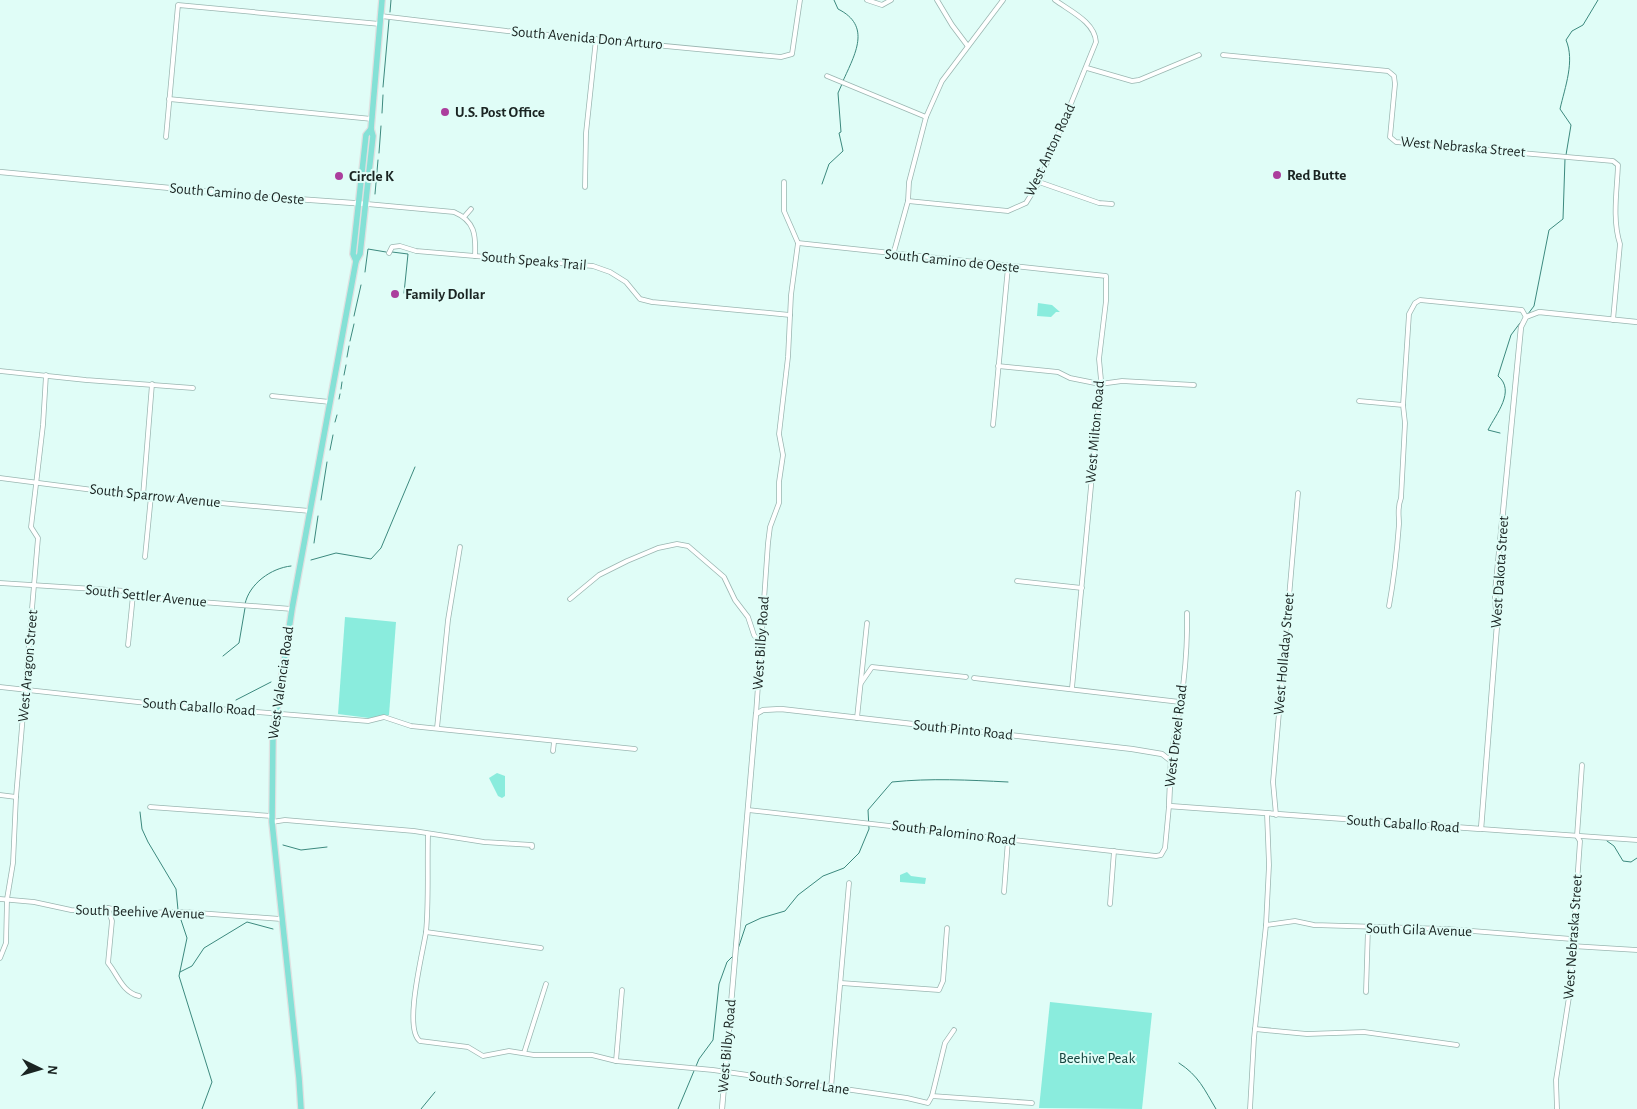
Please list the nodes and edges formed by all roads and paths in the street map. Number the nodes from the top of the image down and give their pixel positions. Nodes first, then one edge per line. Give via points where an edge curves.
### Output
1 (382, 0) edge
2 (800, 0) edge
3 (867, 0) edge
4 (892, 0) edge
5 (937, 0) edge
6 (1003, 0) edge
7 (1055, 0) edge
8 (381, 16) junction
9 (380, 24) junction
10 (596, 39) junction
11 (967, 46) junction
12 (1199, 55) dead end
13 (1223, 55) dead end
14 (1087, 68) junction
15 (827, 76) dead end
16 (169, 98) junction
17 (926, 117) junction
18 (372, 119) junction
19 (166, 137) dead end
20 (0, 172) edge
21 (784, 182) dead end
22 (1039, 182) junction
23 (585, 187) dead end
24 (908, 202) junction
25 (363, 203) junction
26 (1112, 204) dead end
27 (471, 209) dead end
28 (464, 217) junction
29 (476, 219) dead end
30 (470, 223) junction
31 (798, 243) junction
32 (388, 253) dead end
33 (893, 255) junction
34 (475, 256) junction
35 (1008, 267) junction
36 (1106, 276) joint
37 (790, 315) junction
38 (1526, 317) junction
39 (1613, 320) junction
40 (1637, 322) edge
41 (998, 366) junction
42 (0, 371) edge
43 (46, 375) junction
44 (152, 384) junction
45 (1100, 384) junction
46 (1194, 385) dead end
47 (193, 388) dead end
48 (272, 396) dead end
49 (1359, 401) dead end
50 (330, 402) junction
51 (1404, 404) junction
52 (993, 425) dead end
53 (0, 478) edge
54 (36, 482) junction
55 (1298, 493) dead end
56 (143, 496) junction
57 (151, 496) junction
58 (310, 511) junction
59 (460, 547) dead end
60 (145, 557) dead end
61 (1017, 581) dead end
62 (0, 583) edge
63 (35, 586) junction
64 (1082, 588) junction
65 (133, 595) junction
66 (570, 599) dead end
67 (1389, 606) dead end
68 (292, 609) junction
69 (1187, 613) dead end
70 (867, 623) dead end
71 (128, 645) dead end
72 (761, 645) junction
73 (966, 677) dead end
74 (974, 678) dead end
75 (861, 682) junction
76 (0, 687) edge
77 (1072, 688) junction
78 (26, 690) junction
79 (1180, 702) junction
80 (275, 712) junction
81 (756, 714) junction
82 (857, 718) junction
83 (437, 728) junction
84 (554, 742) junction
85 (635, 750) dead end
86 (553, 751) dead end
87 (1170, 758) junction
88 (1582, 765) dead end
89 (0, 795) edge
90 (16, 797) junction
91 (1169, 806) junction
92 (150, 807) dead end
93 (748, 810) junction
94 (1267, 814) junction
95 (1276, 814) junction
96 (272, 819) junction
97 (1481, 830) junction
98 (428, 835) junction
99 (1577, 836) junction
100 (1008, 840) junction
101 (1637, 840) edge
102 (532, 846) dead end
103 (1114, 851) junction
104 (1159, 856) joint
105 (849, 883) dead end
106 (1004, 892) dead end
107 (0, 899) edge
108 (8, 900) junction
109 (1110, 904) dead end
110 (108, 908) junction
111 (281, 919) junction
112 (1266, 925) junction
113 (948, 928) dead end
114 (1368, 928) junction
115 (426, 932) junction
116 (1572, 939) junction
117 (1572, 946) junction
118 (541, 948) dead end
119 (1637, 950) edge
120 (0, 958) edge
121 (841, 982) junction
122 (546, 984) dead end
123 (622, 990) dead end
124 (1366, 992) dead end
125 (139, 996) dead end
126 (1255, 1029) junction
127 (954, 1030) dead end
128 (1456, 1046) dead end
129 (524, 1053) junction
130 (616, 1061) junction
131 (725, 1073) junction
132 (831, 1088) junction
133 (932, 1096) junction
134 (1032, 1103) dead end
135 (301, 1109) edge
136 (722, 1109) edge
137 (1250, 1109) edge
138 (1557, 1109) edge

1 - 8 main road, West Valencia Road
2 - 10 street, South Avenida Don Arturo via 792,54 781,57
3 - 4 street via 882,5
5 - 11 street
6 - 11 street
7 - 14 street, West Anton Road via 1091,26 1096,34
8 - 9 main road, West Valencia Road
8 - 10 street, South Avenida Don Arturo
9 - 16 street via 178,5
9 - 18 main road, West Valencia Road
10 - 23 street via 586,133
11 - 17 street via 942,80
12 - 14 street via 1132,81
13 - 39 street, West Nebraska Street via 1388,70 1396,84 1390,137 1396,142 1613,161 1618,166 1615,196 1620,244
14 - 22 street, West Anton Road
15 - 17 street
16 - 18 street
16 - 19 street
17 - 24 street via 909,182
18 - 25 main road, West Valencia Road via 371,129 366,135
20 - 25 street, South Camino de Oeste
21 - 31 street, West Bilby Road via 784,211
22 - 24 street, West Anton Road via 1026,203 1008,211
22 - 26 street via 1099,203
24 - 33 street
25 - 28 street, South Camino de Oeste via 454,212
25 - 50 main road, West Valencia Road via 353,254 356,261
27 - 28 street
28 - 30 street
29 - 30 street
30 - 34 street via 476,234
31 - 33 street, South Camino de Oeste
31 - 37 street, West Bilby Road
32 - 34 street, South Speaks Trail via 392,247 400,246 416,251
33 - 35 street, South Camino de Oeste
34 - 37 street, South Speaks Trail via 593,266 610,272 626,282 640,298 652,302
35 - 36 street, South Camino de Oeste
35 - 41 street
36 - 45 street, West Milton Road
37 - 72 street, West Bilby Road via 779,434 783,455 779,503 770,527
38 - 39 street via 1539,312
38 - 51 street via 1522,310 1420,300 1415,303 1409,314
38 - 97 street, West Dakota Street via 1521,327 1496,587 1497,625
39 - 40 street
41 - 45 street via 1058,372
41 - 52 street
42 - 43 street
43 - 44 street
43 - 54 street, West Aragon Street
44 - 47 street
44 - 56 street
45 - 46 street via 1122,381
45 - 64 street, West Milton Road
48 - 50 street
49 - 51 street
50 - 58 main road, West Valencia Road
51 - 67 street via 1401,498 1397,507 1395,572
53 - 54 street, South Sparrow Avenue
54 - 56 street, South Sparrow Avenue
54 - 63 street, West Aragon Street via 31,527 38,538
55 - 95 street, West Holladay Street via 1273,782
56 - 57 street, South Sparrow Avenue
57 - 58 street, South Sparrow Avenue
57 - 60 street
58 - 68 main road, West Valencia Road
59 - 83 street via 448,620
61 - 64 street
62 - 63 street, South Settler Avenue
63 - 65 street, South Settler Avenue via 126,591
63 - 78 street, West Aragon Street
64 - 77 street, West Milton Road
65 - 68 street, South Settler Avenue
65 - 71 street
66 - 72 street via 599,575 627,560 658,548 677,544 688,546 724,577
68 - 80 main road, West Valencia Road
69 - 79 street, West Drexel Road via 1188,637
70 - 75 street
72 - 81 street, West Bilby Road
73 - 75 street via 872,667
74 - 77 street
75 - 82 street
76 - 78 street, South Caballo Road
77 - 79 street
78 - 80 street, South Caballo Road via 156,704
78 - 90 street, West Aragon Street
79 - 87 street, West Drexel Road
80 - 83 street, South Caballo Road via 368,721 384,717 411,726
80 - 96 main road, West Valencia Road via 271,761
81 - 82 street, South Pinto Road via 772,709
81 - 93 street, West Bilby Road
82 - 87 street, South Pinto Road via 1132,749
83 - 84 street, South Caballo Road
84 - 85 street, South Caballo Road
84 - 86 street
87 - 91 street, West Drexel Road
88 - 99 street, West Nebraska Street
89 - 90 street
90 - 108 street, West Aragon Street
91 - 94 street, South Caballo Road
91 - 104 street, West Drexel Road via 1165,848
92 - 96 street
93 - 100 street, South Palomino Road
93 - 131 street, West Bilby Road
94 - 95 street, South Caballo Road
94 - 112 street
95 - 97 street, South Caballo Road
96 - 98 street via 414,831
96 - 111 main road, West Valencia Road
97 - 99 street, South Caballo Road
98 - 102 street
98 - 115 street
99 - 101 street, South Caballo Road
99 - 116 street, West Nebraska Street via 1580,841
100 - 103 street, South Palomino Road
100 - 106 street
103 - 104 street, South Palomino Road
103 - 109 street
105 - 121 street
107 - 108 street, South Beehive Avenue
108 - 110 street, South Beehive Avenue via 71,910
108 - 120 street, West Aragon Street via 6,943
110 - 111 street, South Beehive Avenue via 133,913 184,912
110 - 125 street via 112,921 108,963 124,988
111 - 135 main road, West Valencia Road
112 - 114 street, South Gila Avenue via 1295,921
112 - 126 street
113 - 121 street via 943,982 939,990
114 - 116 street, South Gila Avenue via 1447,929
114 - 124 street
115 - 118 street
115 - 129 street, South Sorrel Lane via 416,983 414,1028 417,1039 425,1043 468,1047 483,1056 503,1051
116 - 117 street, West Nebraska Street
117 - 119 street
117 - 138 street, West Nebraska Street via 1569,997 1556,1080
121 - 132 street
122 - 129 street
123 - 130 street
126 - 128 street via 1307,1034 1364,1032
126 - 137 street
127 - 133 street via 945,1043
129 - 130 street, South Sorrel Lane via 592,1055
130 - 131 street, South Sorrel Lane
131 - 132 street, South Sorrel Lane
131 - 136 street, West Bilby Road
132 - 133 street, South Sorrel Lane via 928,1103
133 - 134 street, South Sorrel Lane

